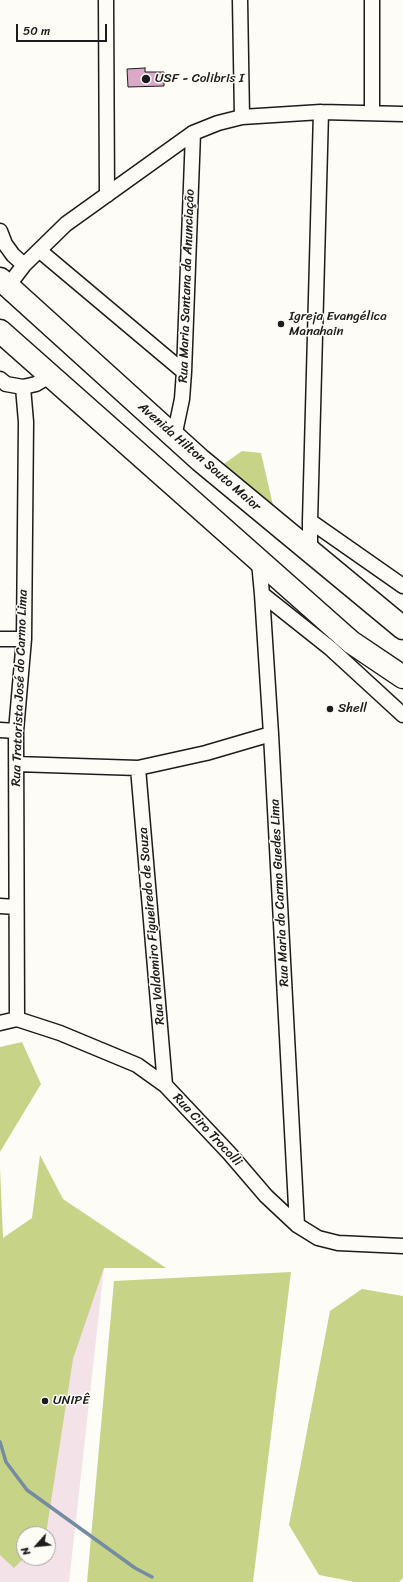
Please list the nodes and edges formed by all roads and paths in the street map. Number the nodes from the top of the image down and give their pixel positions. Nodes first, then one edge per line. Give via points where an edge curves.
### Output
1 (106, 0) edge
2 (240, 0) edge
3 (372, 0) edge
4 (321, 112) junction
5 (372, 113) junction
6 (403, 114) edge
7 (242, 117) junction
8 (193, 133) junction
9 (107, 195) junction
10 (0, 231) edge
11 (40, 251) junction
12 (24, 265) junction
13 (4, 283) edge
14 (0, 331) edge
15 (184, 372) junction
16 (51, 375) junction
17 (0, 379) edge
18 (23, 386) junction
19 (155, 419) junction
20 (111, 428) junction
21 (174, 437) junction
22 (200, 460) junction
23 (161, 473) junction
24 (310, 521) junction
25 (312, 552) junction
26 (259, 562) junction
27 (403, 586) edge
28 (262, 594) junction
29 (403, 628) edge
30 (0, 639) edge
31 (24, 639) junction
32 (403, 676) edge
33 (403, 715) edge
34 (0, 730) edge
35 (16, 731) junction
36 (271, 734) junction
37 (16, 764) junction
38 (138, 768) junction
39 (0, 906) edge
40 (16, 907) junction
41 (17, 1019) junction
42 (0, 1023) edge
43 (165, 1085) junction
44 (297, 1225) junction
45 (403, 1246) edge

1 - 9 street
2 - 7 street
3 - 5 street
4 - 5 street
4 - 7 street
4 - 24 street
5 - 6 street
7 - 8 street
8 - 9 street
8 - 15 street, Rua Maria Santana da Anunciação
9 - 11 street via 66,224
10 - 12 street via 5,244
11 - 12 street
11 - 15 street
12 - 13 street
13 - 19 main road, Avenida Hilton Souto Maior
14 - 16 main road
15 - 21 street, Rua Maria Santana da Anunciação via 182,399
16 - 18 street via 36,384
16 - 20 main road
17 - 18 street via 6,384
18 - 31 street, Rua Tratorista José do Carmo Lima via 26,422
19 - 20 main road via 152,435 141,441
19 - 21 main road, Avenida Hilton Souto Maior
20 - 23 main road
21 - 22 main road, Avenida Hilton Souto Maior
22 - 23 main road via 173,458 166,463
22 - 25 main road, Avenida Hilton Souto Maior
23 - 26 main road
24 - 25 street
24 - 27 street
25 - 29 main road, Avenida Hilton Souto Maior
26 - 28 street, Rua Maria do Carmo Guedes Lima
26 - 32 main road via 351,642
28 - 33 street via 330,648
28 - 36 street, Rua Maria do Carmo Guedes Lima
30 - 31 street
31 - 35 street, Rua Tratorista José do Carmo Lima
34 - 35 street
35 - 37 street, Rua Tratorista José do Carmo Lima
36 - 38 street via 206,753
36 - 44 street, Rua Maria do Carmo Guedes Lima
37 - 38 street
37 - 40 street, Rua Tratorista José do Carmo Lima
38 - 43 street, Rua Valdomiro Figueiredo de Souza
39 - 40 street
40 - 41 street, Rua Tratorista José do Carmo Lima
41 - 42 street
41 - 43 street, Rua Ciro Trocolli via 60,1033 137,1065
43 - 44 street, Rua Ciro Trocolli via 266,1196
44 - 45 street, Rua Ciro Trocolli via 318,1238 338,1243

